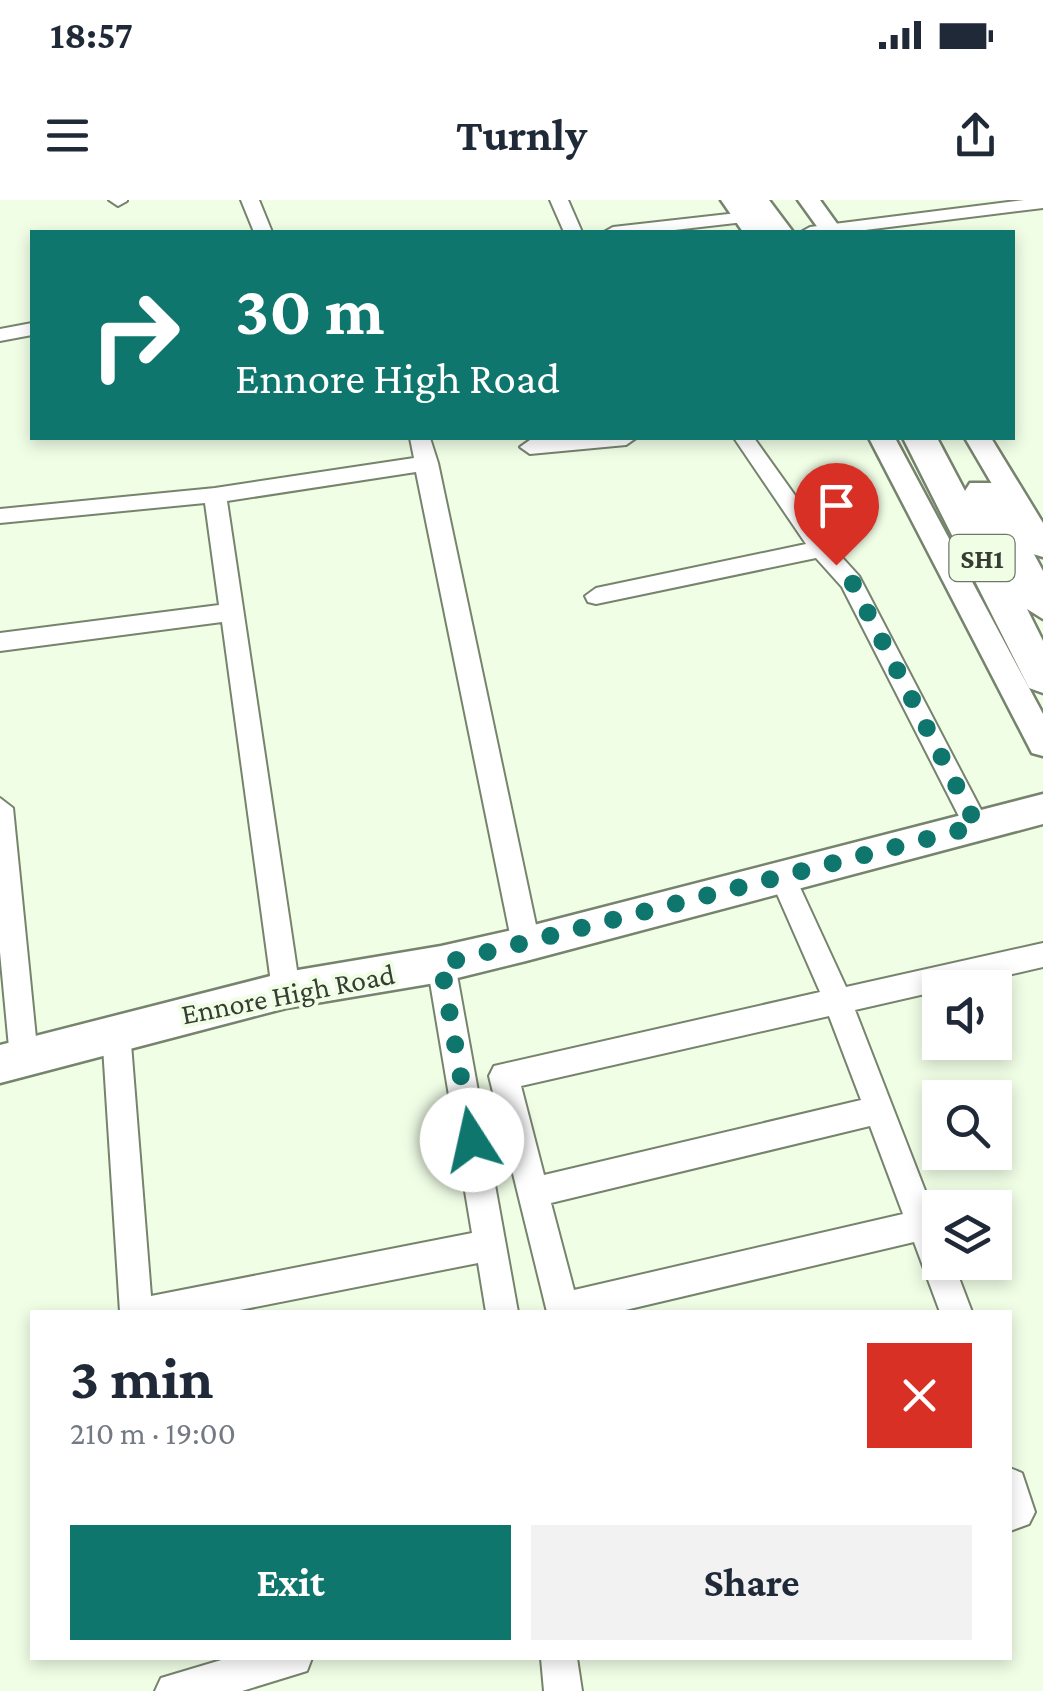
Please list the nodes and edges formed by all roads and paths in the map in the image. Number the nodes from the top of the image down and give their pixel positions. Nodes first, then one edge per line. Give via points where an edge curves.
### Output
1 (250, 200) edge
2 (559, 200) edge
3 (810, 200) edge
4 (1043, 202) edge
5 (759, 214) edge
6 (262, 230) edge
7 (572, 230) edge
8 (636, 230) edge
9 (813, 230) edge
10 (819, 230) edge
11 (835, 230) edge
12 (30, 329) edge
13 (0, 335) edge
14 (421, 440) edge
15 (605, 440) edge
16 (745, 440) edge
17 (883, 440) edge
18 (921, 440) edge
19 (951, 440) edge
20 (979, 440) edge
21 (530, 447) dead end
22 (427, 463) junction
23 (215, 494) junction
24 (0, 516) edge
25 (1043, 548) edge
26 (821, 549) junction
27 (596, 596) dead end
28 (1043, 605) edge
29 (233, 612) junction
30 (0, 642) edge
31 (1043, 678) edge
32 (1043, 744) edge
33 (0, 808) edge
34 (1043, 809) edge
35 (977, 826) junction
36 (783, 878) junction
37 (526, 944) junction
38 (1043, 955) edge
39 (441, 964) junction
40 (286, 990) junction
41 (838, 1001) junction
42 (116, 1030) junction
43 (12, 1061) edge
44 (879, 1110) junction
45 (533, 1192) junction
46 (922, 1225) joint
47 (490, 1245) junction
48 (943, 1280) edge
49 (136, 1310) edge
50 (162, 1310) edge
51 (502, 1310) edge
52 (563, 1310) edge
53 (567, 1310) edge
54 (955, 1310) edge
55 (287, 1660) edge
56 (559, 1660) edge
57 (174, 1691) edge
58 (563, 1691) edge

1 - 6 street
2 - 7 street
3 - 10 street
4 - 11 street
5 - 8 street
5 - 9 main road
12 - 13 street
14 - 22 street
15 - 21 street
16 - 26 street
17 - 32 street
18 - 31 main road, SH1
19 - 28 main road, SH1
20 - 25 street
22 - 23 street
22 - 37 street
23 - 24 street
23 - 29 street
26 - 27 street
26 - 35 street via 852,582
29 - 30 street
29 - 40 street
33 - 43 street
34 - 35 main road, Ennore High Road
35 - 36 main road, Ennore High Road
36 - 37 main road, Ennore High Road
36 - 41 street
37 - 39 main road, Ennore High Road
38 - 41 street
39 - 40 main road, Ennore High Road
39 - 47 street
40 - 42 main road, Ennore High Road
41 - 44 street
41 - 45 street via 504,1076
42 - 43 main road, Ennore High Road
42 - 49 street
44 - 45 street
44 - 46 street
45 - 52 street
46 - 53 street
47 - 50 street
47 - 51 street
48 - 54 street
55 - 57 street
56 - 58 street

